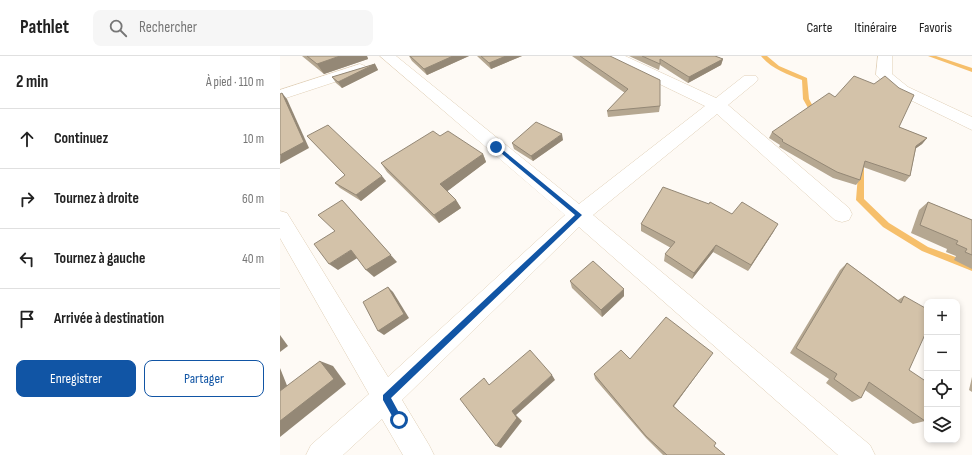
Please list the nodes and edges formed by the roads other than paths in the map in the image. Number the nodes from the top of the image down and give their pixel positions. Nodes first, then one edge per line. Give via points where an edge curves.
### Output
1 (613, 56) edge
2 (885, 56) edge
3 (389, 57) edge
4 (750, 79) dead end
5 (280, 96) edge
6 (717, 105) junction
7 (972, 124) edge
8 (842, 214) dead end
9 (579, 215) junction
10 (280, 219) edge
11 (386, 398) junction
12 (321, 455) edge
13 (419, 455) edge
14 (860, 455) edge

1 - 6 street
2 - 7 street via 884,74 902,90
3 - 5 street
3 - 9 street
4 - 6 street
6 - 8 street
6 - 9 street
9 - 11 street
9 - 14 street
10 - 11 street
11 - 12 street
11 - 13 street

